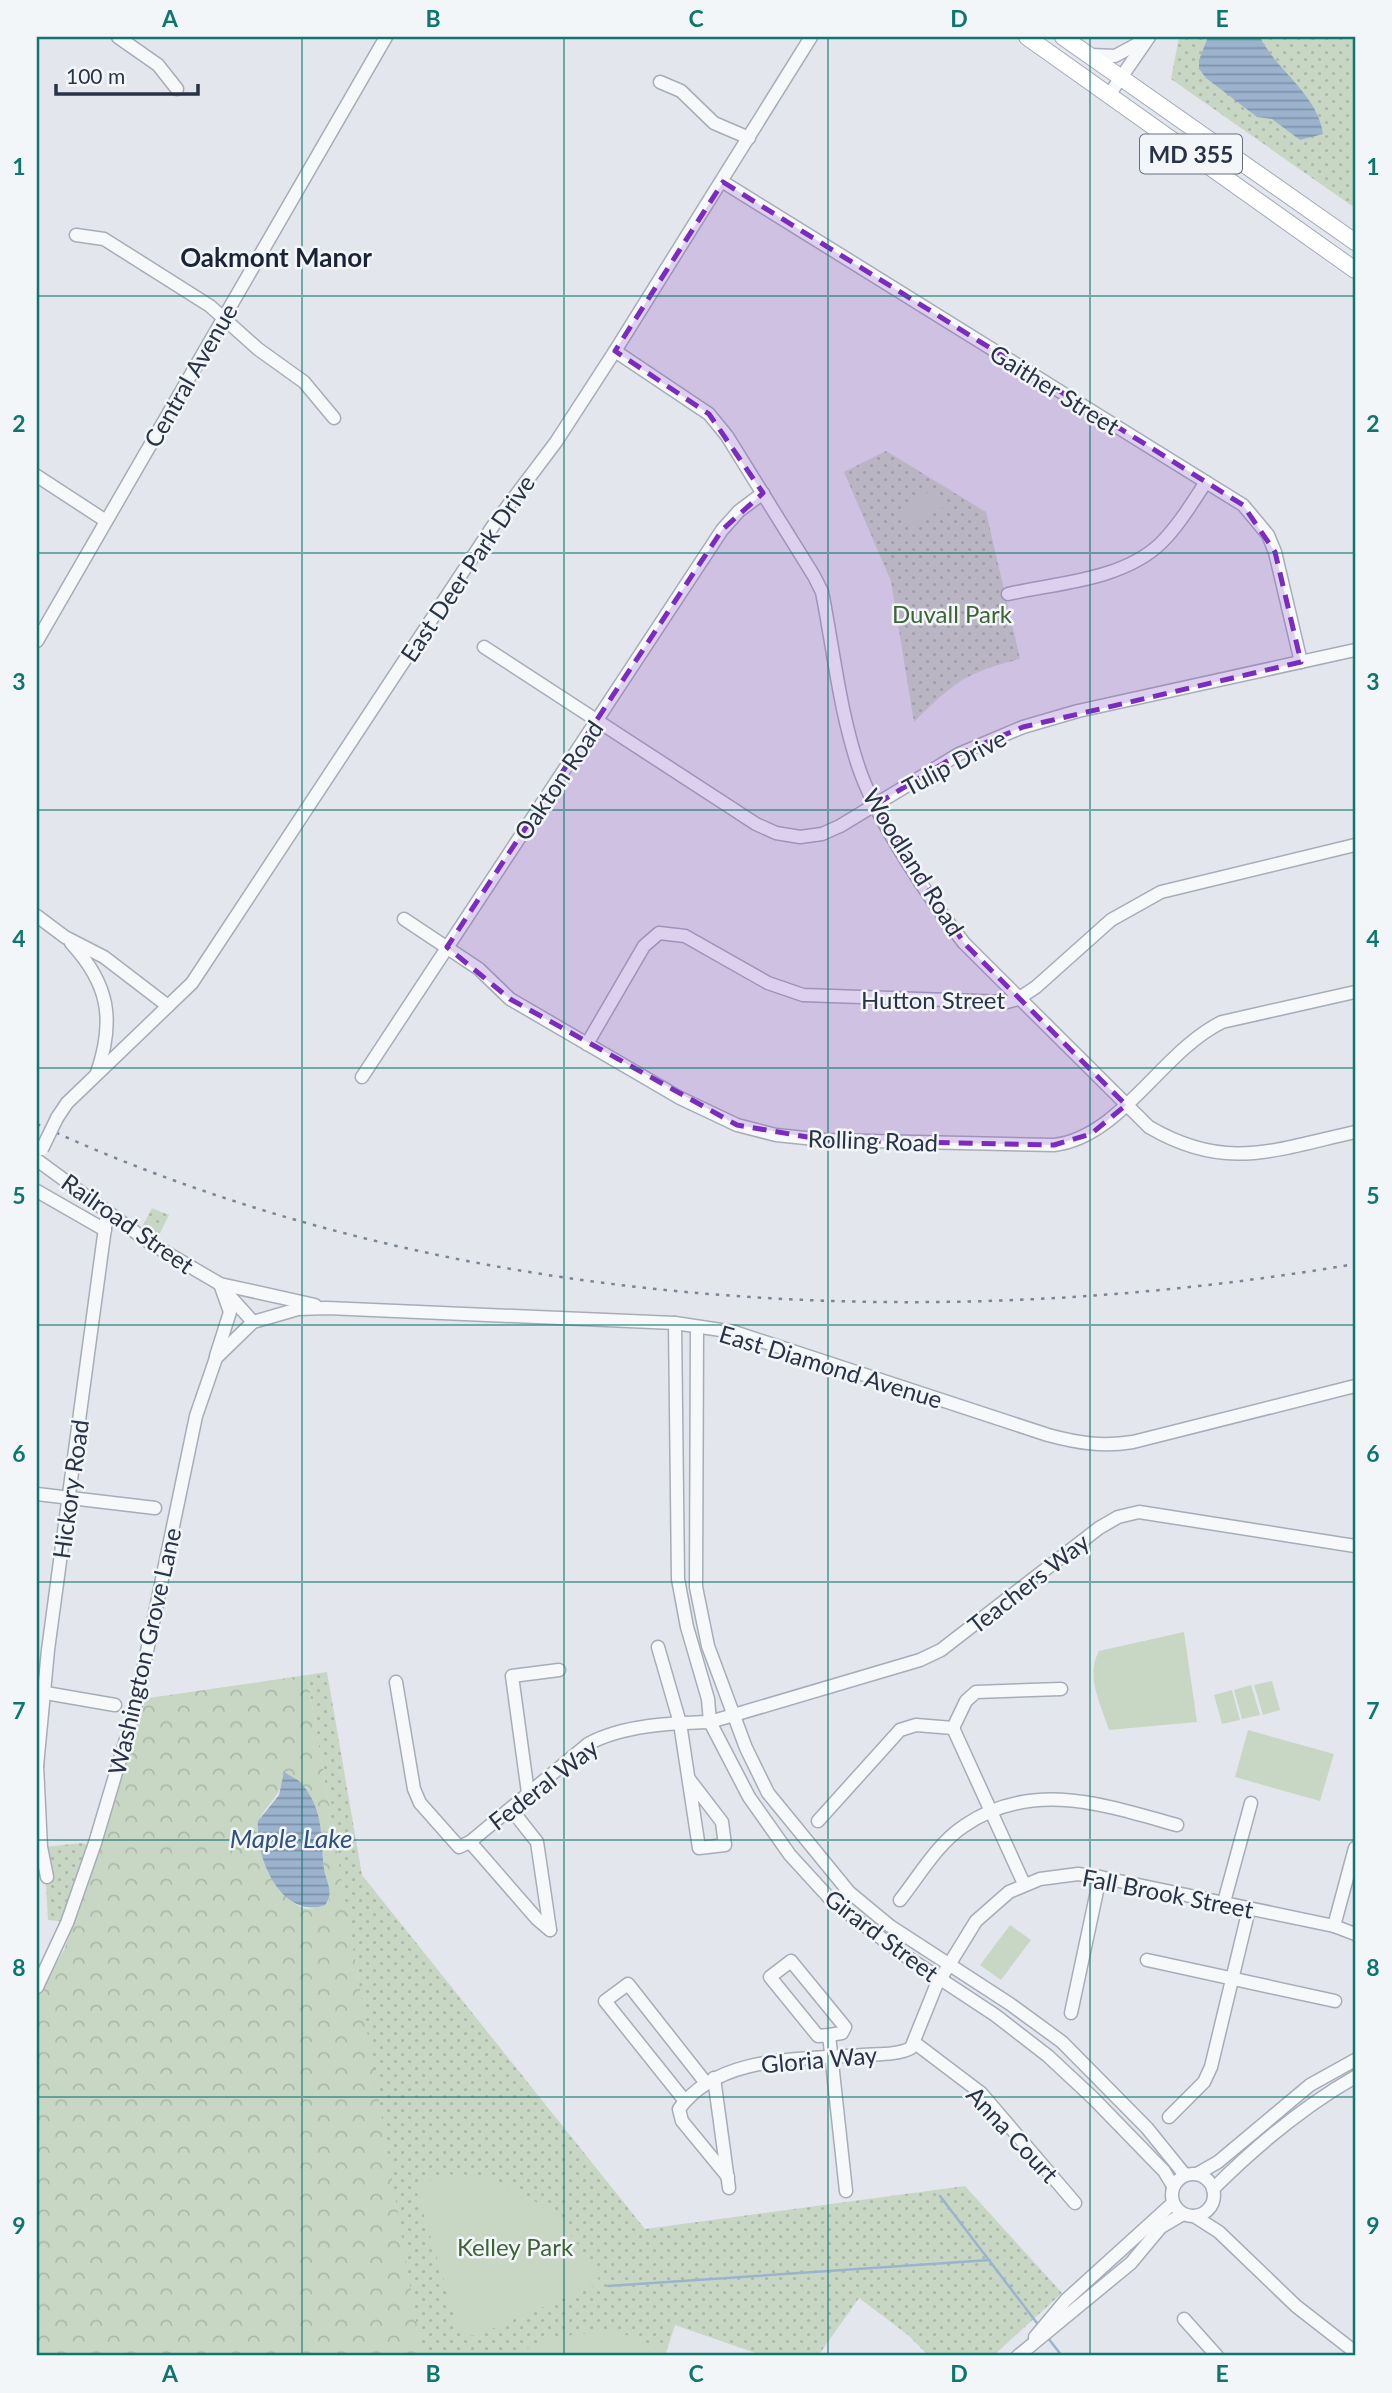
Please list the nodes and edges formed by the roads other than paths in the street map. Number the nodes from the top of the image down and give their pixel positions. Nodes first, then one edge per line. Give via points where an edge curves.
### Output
1 (118, 37) edge
2 (386, 37) edge
3 (811, 37) edge
4 (1027, 37) edge
5 (1063, 37) edge
6 (1148, 37) edge
7 (1091, 55) junction
8 (1121, 77) junction
9 (660, 82) dead end
10 (177, 89) dead end
11 (1109, 95) junction
12 (749, 138) junction
13 (723, 182) junction
14 (76, 235) dead end
15 (1355, 242) edge
16 (1355, 270) edge
17 (224, 317) junction
18 (615, 351) junction
19 (334, 418) dead end
20 (37, 476) edge
21 (1206, 482) junction
22 (763, 493) junction
23 (106, 521) junction
24 (1008, 594) dead end
25 (37, 641) edge
26 (484, 647) dead end
27 (1355, 650) edge
28 (1301, 662) junction
29 (596, 722) junction
30 (875, 805) junction
31 (1355, 845) edge
32 (37, 916) edge
33 (404, 919) dead end
34 (65, 937) junction
35 (447, 947) junction
36 (1355, 992) edge
37 (1018, 999) junction
38 (168, 1006) junction
39 (587, 1044) junction
40 (95, 1077) junction
41 (362, 1077) dead end
42 (1126, 1105) junction
43 (1355, 1132) edge
44 (38, 1156) edge
45 (37, 1191) edge
46 (107, 1213) junction
47 (105, 1230) junction
48 (224, 1286) junction
49 (323, 1308) junction
50 (257, 1321) junction
51 (675, 1323) junction
52 (697, 1327) junction
53 (215, 1358) junction
54 (1355, 1386) edge
55 (37, 1494) edge
56 (69, 1497) junction
57 (155, 1508) dead end
58 (1355, 1546) edge
59 (658, 1647) dead end
60 (559, 1670) dead end
61 (397, 1682) dead end
62 (1060, 1689) dead end
63 (41, 1692) edge
64 (115, 1705) dead end
65 (733, 1716) junction
66 (710, 1722) junction
67 (680, 1723) junction
68 (953, 1728) junction
69 (37, 1766) edge
70 (689, 1779) junction
71 (528, 1793) junction
72 (1251, 1803) dead end
73 (511, 1809) junction
74 (992, 1812) junction
75 (818, 1821) dead end
76 (1177, 1825) dead end
77 (466, 1844) junction
78 (1355, 1848) edge
79 (47, 1877) dead end
80 (1100, 1877) junction
81 (1024, 1884) junction
82 (900, 1900) dead end
83 (1224, 1902) junction
84 (1249, 1909) junction
85 (1334, 1926) junction
86 (1355, 1934) edge
87 (1147, 1961) dead end
88 (950, 1964) junction
89 (940, 1979) junction
90 (1234, 1979) junction
91 (37, 1987) edge
92 (1335, 2001) dead end
93 (1071, 2012) dead end
94 (829, 2035) junction
95 (915, 2043) junction
96 (829, 2058) junction
97 (1355, 2060) edge
98 (1355, 2077) edge
99 (710, 2080) junction
100 (685, 2101) junction
101 (1169, 2118) dead end
102 (1191, 2174) junction
103 (1173, 2186) junction
104 (846, 2191) dead end
105 (1213, 2196) junction
106 (1075, 2203) dead end
107 (1173, 2203) junction
108 (1189, 2215) junction
109 (1219, 2232) junction
110 (1184, 2319) dead end
111 (1044, 2332) junction
112 (1355, 2352) edge
113 (1019, 2355) edge
114 (1217, 2356) edge

1 - 10 street via 158,65
2 - 17 street, Central Avenue
3 - 12 street, East Deer Park Drive
4 - 11 main road, MD 355
5 - 7 main road, MD 355
6 - 7 street via 1115,56
6 - 8 street
7 - 8 main road, MD 355
8 - 11 street
8 - 15 main road, MD 355
9 - 12 street via 681,91 714,123
11 - 16 main road, MD 355
12 - 13 street, East Deer Park Drive
13 - 18 street, East Deer Park Drive
13 - 21 street, Gaither Street
14 - 17 street via 104,239
17 - 19 street via 304,382
17 - 23 street, Central Avenue
18 - 22 street, Woodland Road via 709,414
18 - 38 street, East Deer Park Drive via 556,442 495,523 192,983
20 - 23 street
21 - 24 street via 1177,526 1136,561 1110,572
21 - 28 street, Gaither Street via 1244,505 1268,535
22 - 29 street, Oakton Road via 722,530
22 - 30 street, Woodland Road via 822,592 849,735
23 - 25 street, Central Avenue
26 - 29 street, Tulip Drive
27 - 28 street, Tulip Drive
28 - 30 street, Tulip Drive via 1023,727 958,754
29 - 30 street, Tulip Drive via 776,833 822,834
29 - 35 street, Oakton Road
30 - 37 street, Woodland Road via 944,918
31 - 37 street, Hutton Street via 1161,892 1111,920
32 - 34 street
33 - 35 street, Rolling Road
34 - 38 street via 104,957
34 - 40 street, East Deer Park Drive via 85,958 106,1000 107,1043
35 - 39 street, Rolling Road via 510,999
35 - 41 street, Oakton Road
36 - 42 street, Rolling Road via 1222,1022 1186,1044
37 - 39 street, Hutton Street via 978,1002 803,995 768,983 685,936 668,932 651,937 644,946
37 - 42 street, Woodland Road
38 - 40 street, East Deer Park Drive
39 - 42 street, Rolling Road via 680,1098 737,1125 776,1135 1054,1145 1074,1143 1091,1134
40 - 44 street, East Deer Park Drive, bridge via 57,1118
42 - 43 street, Woodland Road via 1149,1127 1208,1153 1256,1154
44 - 46 street, Railroad Street
45 - 47 street
46 - 47 street, Hickory Road
46 - 48 street, Railroad Street
47 - 56 street, Hickory Road
48 - 49 street
48 - 50 street, Railroad Street
48 - 53 street via 230,1312
49 - 50 street, East Diamond Avenue via 298,1309
49 - 51 street, East Diamond Avenue
50 - 53 street, Washington Grove Lane
51 - 52 street, East Diamond Avenue
51 - 66 street, Girard Street via 678,1579
52 - 54 street, East Diamond Avenue via 734,1332 1084,1444 1133,1442
52 - 65 street, Girard Street via 696,1587 708,1646
53 - 91 street, Washington Grove Lane via 195,1416 135,1709 67,1923
55 - 56 street
56 - 57 street
56 - 63 street, Hickory Road
58 - 65 street, Teachers Way via 1139,1512 1118,1517 941,1650 909,1664
59 - 67 street
60 - 71 street via 512,1676
61 - 77 street via 414,1789 454,1845
62 - 68 street via 976,1692
63 - 64 street
63 - 69 street, Hickory Road
65 - 66 street, Teachers Way
65 - 88 street, Girard Street via 768,1793 813,1852 849,1892 890,1926
66 - 67 street, Federal Way
66 - 89 street, Girard Street via 748,1797 790,1855 833,1902
67 - 70 street
67 - 71 street, Federal Way via 602,1737
68 - 74 street
68 - 75 street via 916,1725 900,1730
69 - 79 street, Hickory Road
70 - 70 street via 699,1848 725,1844 722,1822
71 - 73 street, Federal Way
72 - 83 street
73 - 77 street, Federal Way
73 - 77 street via 537,1842 550,1930
74 - 76 street via 1030,1799 1052,1798 1089,1801
74 - 81 street
74 - 82 street via 963,1826
78 - 85 street
80 - 81 street, Fall Brook Street via 1057,1876
80 - 83 street, Fall Brook Street
80 - 93 street
81 - 88 street, Fall Brook Street via 985,1910
83 - 84 street, Fall Brook Street
84 - 85 street, Fall Brook Street
84 - 90 street
85 - 86 street, Fall Brook Street
87 - 90 street
88 - 89 street, Fall Brook Street
88 - 102 street, Girard Street via 1062,2042
89 - 95 street
89 - 103 street, Girard Street via 1048,2056
90 - 92 street
90 - 101 street via 1205,2082
94 - 94 street via 842,2033 845,2027 791,1961 770,1977 818,2036
94 - 96 street
95 - 96 street, Gloria Way via 906,2051
95 - 106 street, Anna Court via 981,2093
96 - 99 street, Gloria Way via 741,2067
96 - 104 street
97 - 102 street via 1310,2085 1218,2162
98 - 105 street via 1276,2129
99 - 100 street, Gloria Way
99 - 100 street via 728,2183 682,2121 679,2109
99 - 100 street via 628,1984 605,2001
102 - 103 street
102 - 105 street via 1207,2179
103 - 107 street
105 - 108 street via 1204,2213
105 - 109 street
107 - 108 street
107 - 111 street via 1093,2274
108 - 109 street
108 - 111 street via 1161,2227 1131,2263
109 - 112 street via 1296,2306
110 - 114 street
111 - 113 street

